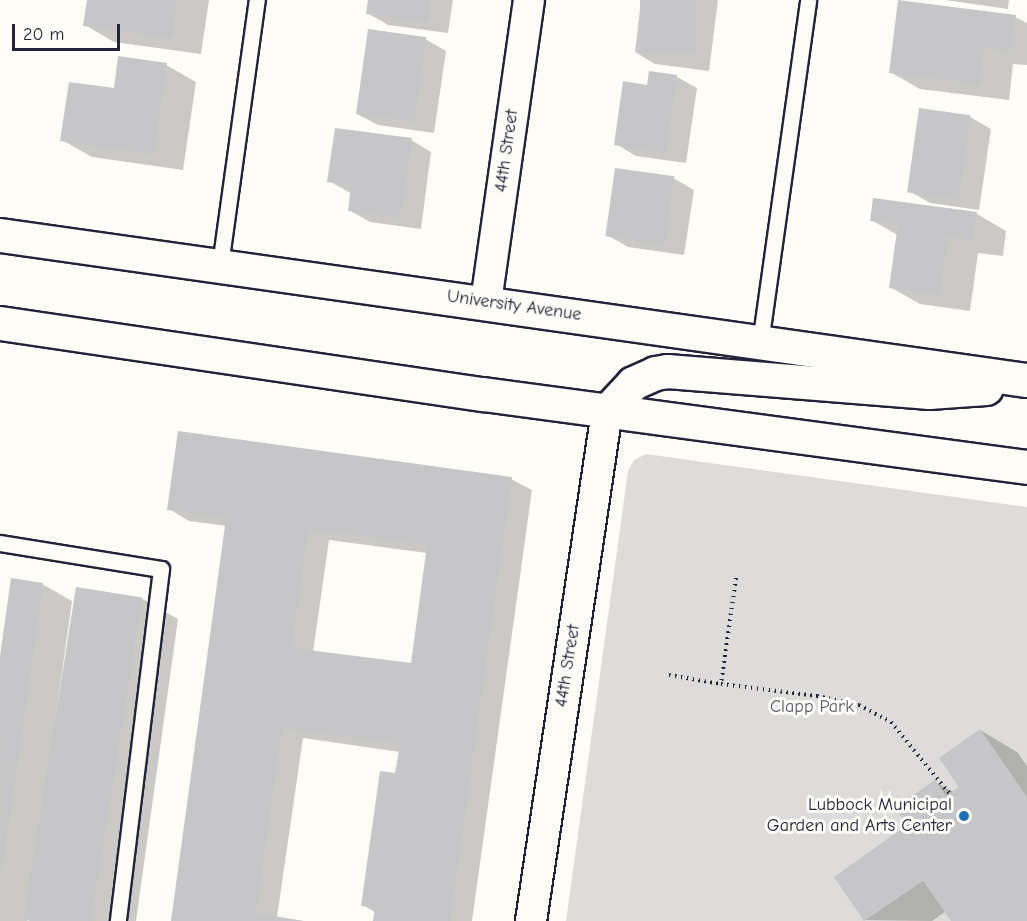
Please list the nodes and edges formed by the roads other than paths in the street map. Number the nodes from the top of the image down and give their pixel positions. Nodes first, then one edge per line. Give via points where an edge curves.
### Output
1 (257, 0) edge
2 (529, 0) edge
3 (808, 0) edge
4 (0, 234) edge
5 (220, 265) junction
6 (486, 302) junction
7 (0, 326) edge
8 (760, 343) junction
9 (1027, 378) edge
10 (607, 411) junction
11 (1023, 465) edge
12 (0, 543) edge
13 (118, 921) edge
14 (531, 921) edge

1 - 5 lane
2 - 6 street, 44th Street
3 - 8 lane
4 - 5 main road, University Avenue
5 - 6 main road, University Avenue
6 - 8 main road, University Avenue
7 - 10 main road
8 - 9 main road, University Avenue
9 - 10 main road via 981,389 929,392 667,371 633,383
10 - 11 main road
10 - 14 street, 44th Street
12 - 13 lane via 161,569

